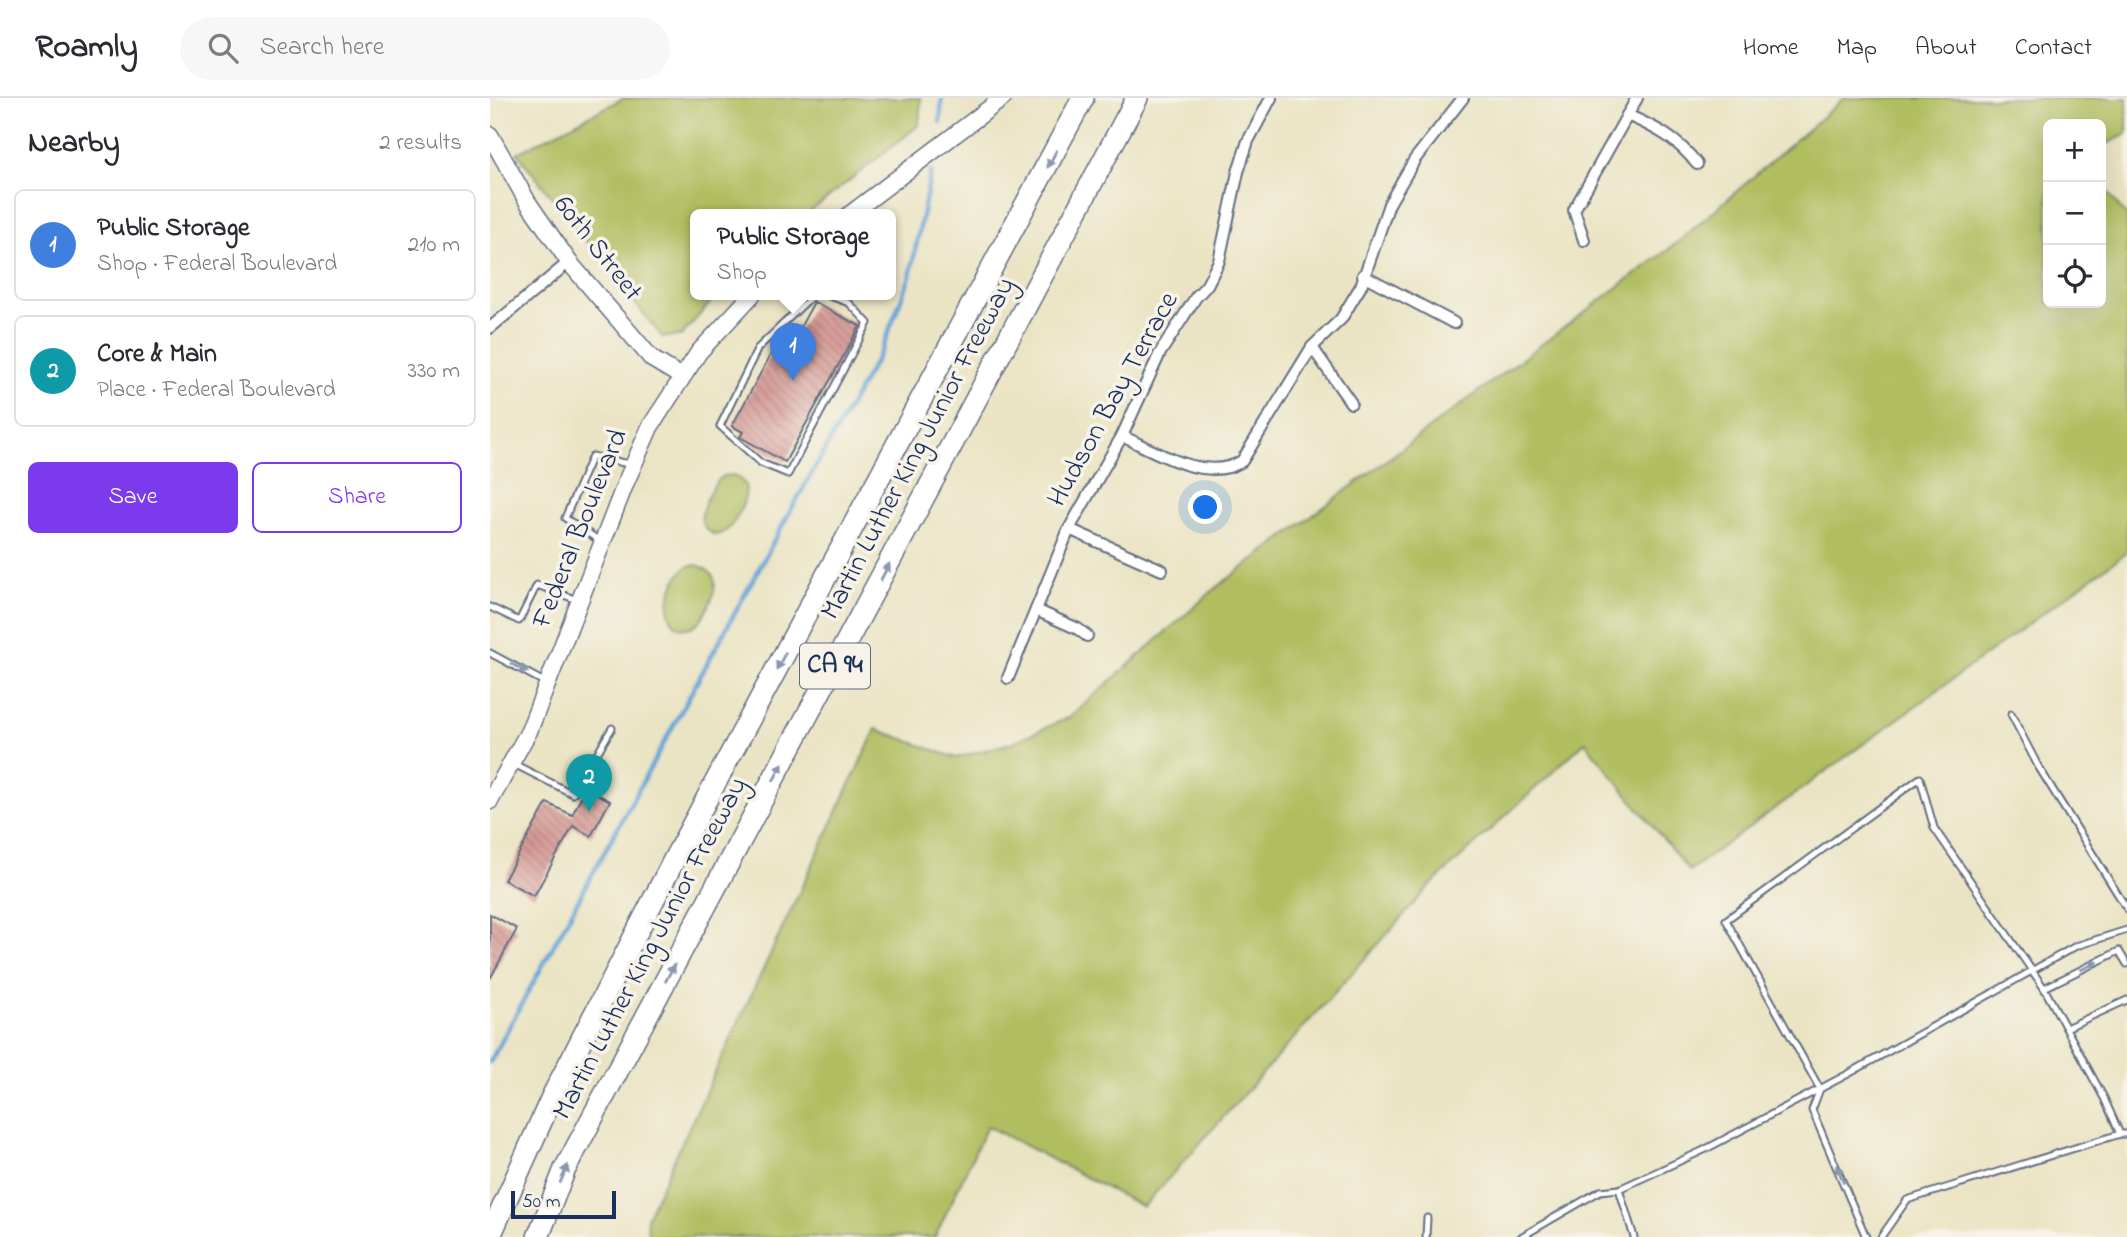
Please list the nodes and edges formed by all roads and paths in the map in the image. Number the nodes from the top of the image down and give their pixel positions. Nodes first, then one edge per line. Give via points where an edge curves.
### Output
1 (1003, 98) edge
2 (1083, 98) edge
3 (1137, 98) edge
4 (1271, 98) edge
5 (1464, 98) edge
6 (1637, 98) edge
7 (1627, 115) junction
8 (490, 135) edge
9 (1697, 164) dead end
10 (857, 209) edge
11 (1584, 240) dead end
12 (569, 262) junction
13 (1363, 275) junction
14 (747, 300) edge
15 (808, 300) edge
16 (841, 300) edge
17 (850, 300) edge
18 (849, 303) junction
19 (1454, 323) dead end
20 (490, 328) edge
21 (1312, 347) junction
22 (682, 377) junction
23 (1350, 402) dead end
24 (1122, 436) junction
25 (633, 465) junction
26 (1069, 529) junction
27 (602, 543) junction
28 (1162, 569) dead end
29 (580, 601) junction
30 (490, 607) edge
31 (1036, 610) junction
32 (1087, 636) dead end
33 (490, 653) edge
34 (1008, 678) dead end
35 (548, 684) junction
36 (2011, 714) dead end
37 (612, 728) dead end
38 (511, 763) junction
39 (490, 801) edge
40 (2127, 909) edge
41 (2127, 930) edge
42 (2127, 964) edge
43 (2033, 972) junction
44 (2044, 988) junction
45 (2127, 1000) edge
46 (2066, 1028) junction
47 (1820, 1089) junction
48 (2123, 1134) edge
49 (1619, 1189) junction
50 (1427, 1218) dead end
51 (490, 1236) edge
52 (538, 1237) edge
53 (1426, 1237) edge
54 (1521, 1237) edge
55 (1634, 1237) edge
56 (1866, 1237) edge
57 (1881, 1237) edge

1 - 10 main road
2 -> 51 highway, Martin Luther King Junior Freeway / CA 94 via 677,853 552,1097
52 -> 3 highway, Martin Luther King Junior Freeway / CA 94 via 565,1169
4 - 24 street, Hudson Bay Terrace via 1244,152 1219,261 1160,353
5 - 13 street via 1410,166 1389,204
6 - 7 street
7 - 9 street via 1659,129 1685,148
7 - 11 street via 1574,209
8 - 12 main road, 60th Street
12 - 20 street
12 - 22 main road, 60th Street via 652,359
13 - 19 street
13 - 21 street via 1341,319
14 - 22 main road, Federal Boulevard
15 - 18 lane via 758,348 720,426 761,463 788,474 868,323
16 - 18 lane
17 - 18 lane
21 - 23 street
21 - 24 street via 1242,461 1234,466 1192,466
22 - 25 main road, Federal Boulevard via 650,427
24 - 26 street, Hudson Bay Terrace
25 - 27 main road, Federal Boulevard
25 - 27 lane via 592,456 565,518
26 - 28 street
26 - 31 street, Hudson Bay Terrace
27 - 29 main road, Federal Boulevard
29 - 30 lane via 537,585 519,621
29 - 35 main road, Federal Boulevard
31 - 32 street
31 - 34 street, Hudson Bay Terrace
33 -> 35 lane
35 - 38 main road, Federal Boulevard
36 - 40 lane
37 - 38 lane via 573,794
38 - 39 main road, Federal Boulevard
41 - 43 lane via 2076,946
44 -> 42 lane via 2119,951
43 - 44 lane
43 - 47 lane
43 - 47 lane via 1934,828 1920,778 1726,920
44 - 46 lane
45 - 46 lane
46 - 48 lane
47 - 49 lane
56 -> 47 lane via 1812,1110
48 - 57 lane via 1907,1200
49 - 54 lane via 1600,1191
49 - 55 lane
50 - 53 lane

